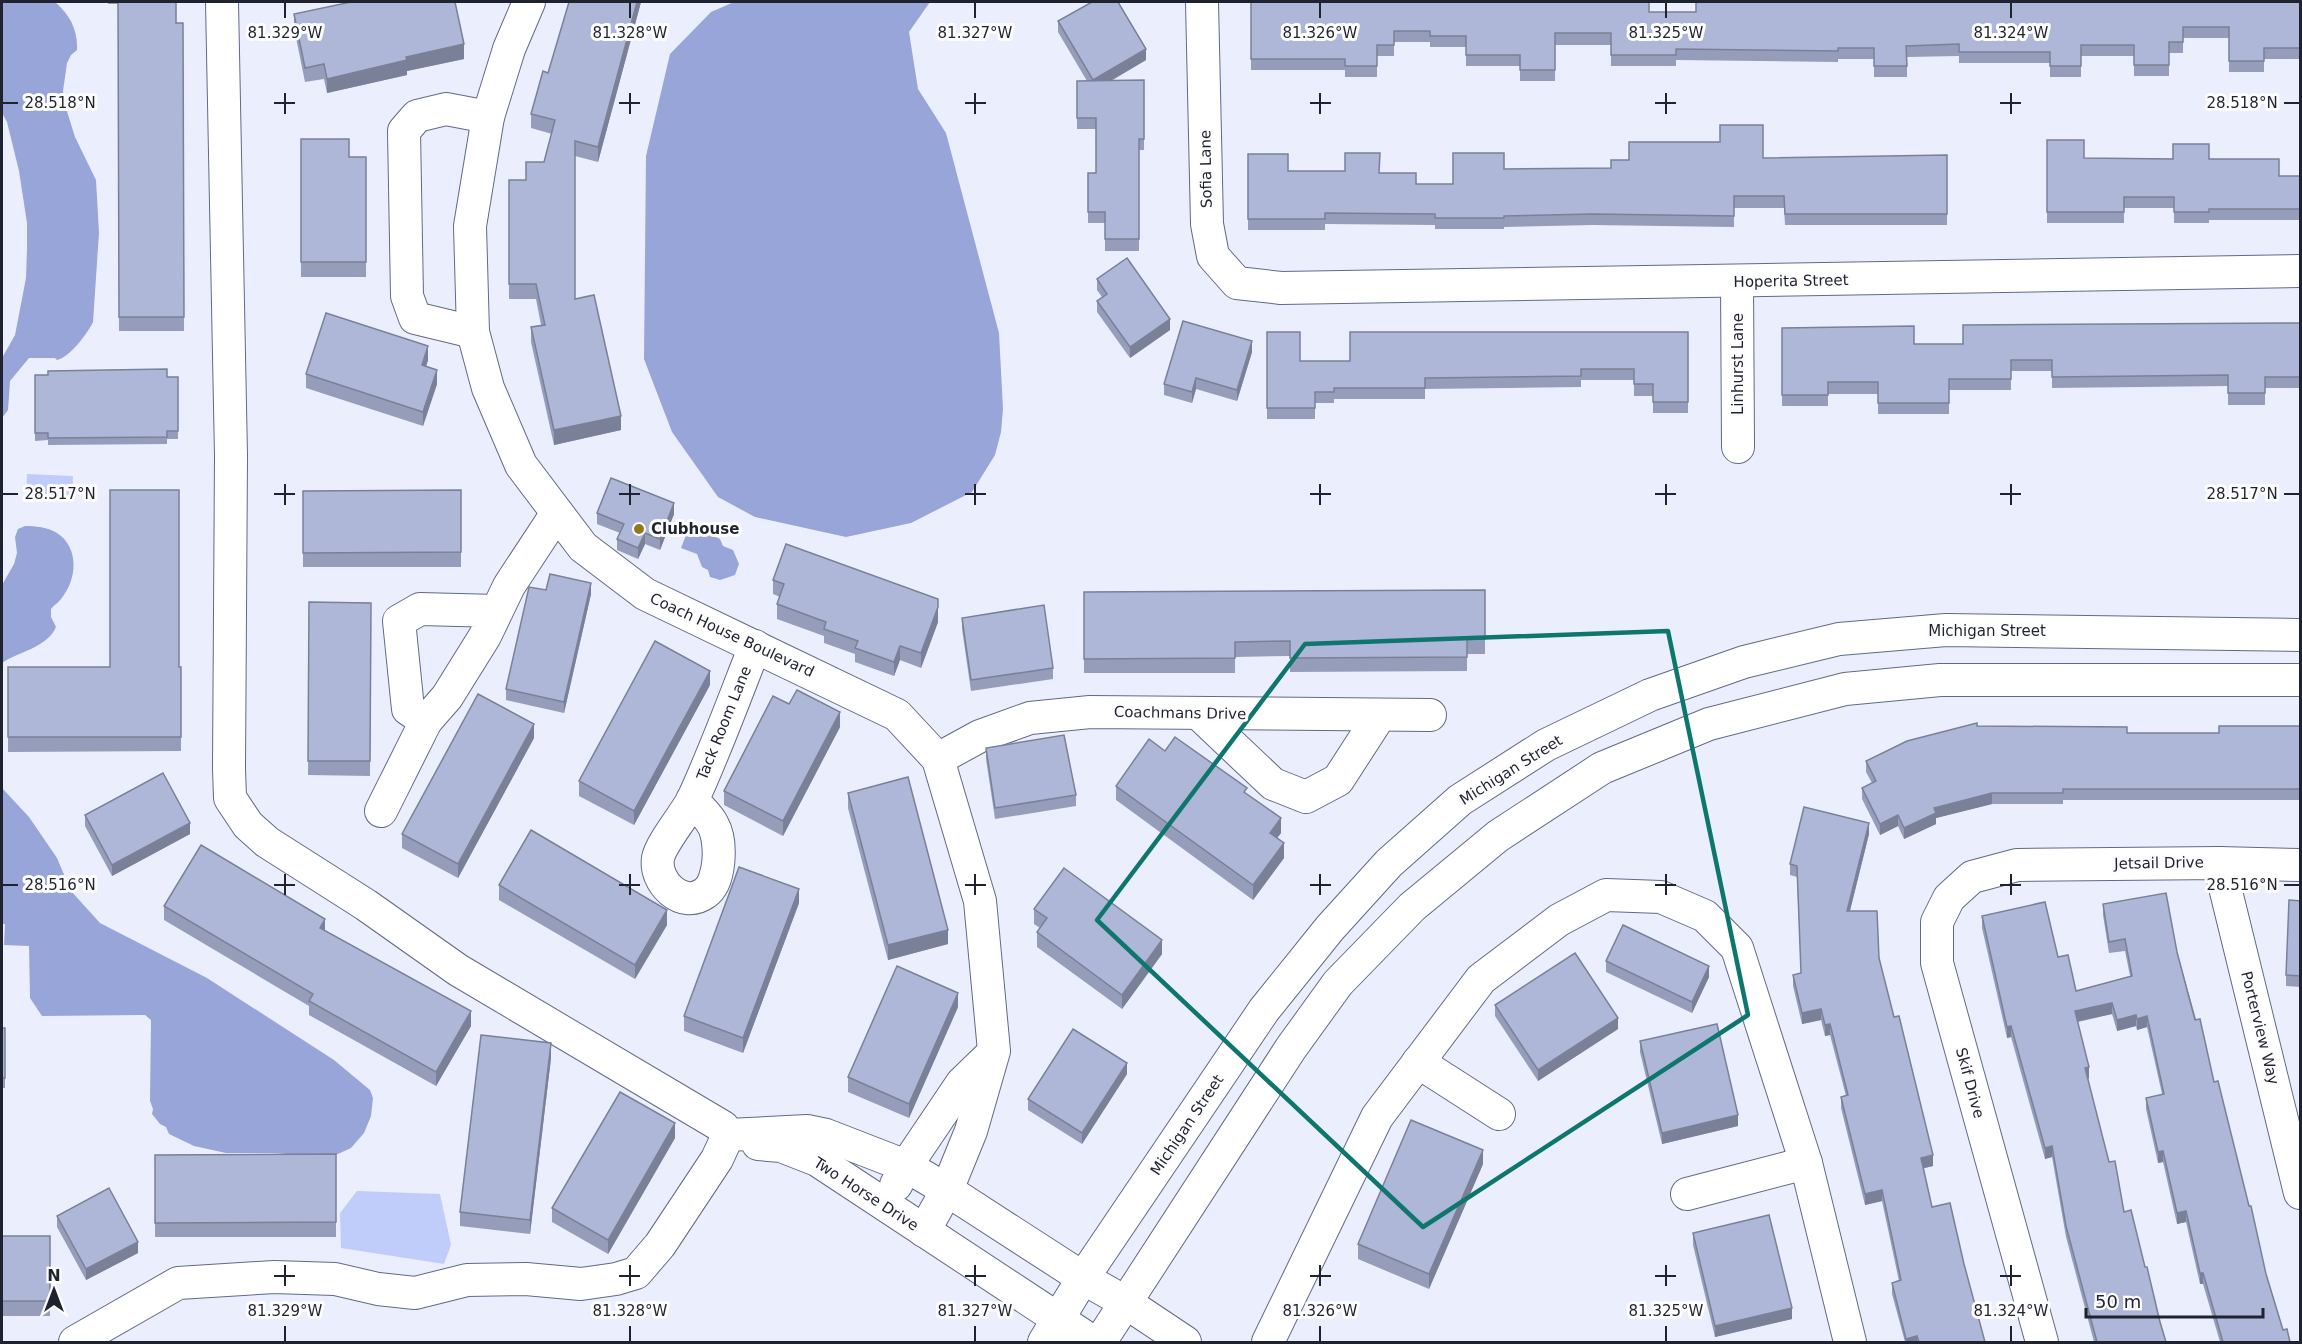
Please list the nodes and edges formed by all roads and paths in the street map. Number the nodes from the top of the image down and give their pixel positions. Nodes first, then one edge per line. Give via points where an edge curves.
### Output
1 (222, 2) edge
2 (529, 2) edge
3 (1202, 2) edge
4 (488, 117) junction
5 (2301, 271) edge
6 (1737, 282) junction
7 (1281, 288) joint
8 (473, 332) junction
9 (1738, 447) dead end
10 (557, 513) junction
11 (497, 610) junction
12 (2301, 635) edge
13 (756, 646) junction
14 (2301, 680) edge
15 (1198, 713) junction
16 (1380, 715) junction
17 (1430, 715) dead end
18 (426, 721) junction
19 (938, 759) junction
20 (692, 801) dead end
21 (381, 812) dead end
22 (2218, 863) junction
23 (2017, 865) joint
24 (2301, 865) edge
25 (994, 1051) junction
26 (1418, 1062) junction
27 (1499, 1114) dead end
28 (728, 1135) junction
29 (1806, 1163) junction
30 (906, 1166) junction
31 (947, 1190) junction
32 (2301, 1193) edge
33 (1687, 1194) dead end
34 (885, 1205) junction
35 (924, 1231) junction
36 (1083, 1278) junction
37 (1125, 1302) junction
38 (1051, 1331) edge
39 (75, 1342) edge
40 (1093, 1342) edge
41 (1101, 1342) edge
42 (1185, 1342) edge
43 (1268, 1342) edge
44 (1850, 1342) edge
45 (2042, 1342) edge

1 - 28 street via 231,446 230,798 248,825 267,842 458,970 723,1127
2 - 4 street, Coach House Boulevard via 509,49
3 - 7 street, Sofia Lane via 1207,224 1213,256 1237,283
4 - 8 street, Coach House Boulevard via 470,226
4 - 8 street via 446,109 417,116 404,130 407,296 415,318
5 - 6 street, Hoperita Street
6 - 7 street, Hoperita Street
6 - 9 street, Linhurst Lane
8 - 10 street, Coach House Boulevard via 488,388 521,465
10 - 11 street
10 - 13 street, Coach House Boulevard via 583,547 645,594
11 - 18 street via 447,697
11 - 18 street via 420,609 399,621 408,709
12 - 36 street, Michigan Street via 1946,630 1839,639 1744,662 1650,694 1546,745 1460,801 1389,863 1330,927 1264,1010
13 - 19 street, Coach House Boulevard via 897,715
13 - 20 street, Tack Room Lane
14 - 37 street via 1940,680 1845,689 1709,724 1602,768 1498,836 1412,907 1338,983
15 - 16 street, Coachmans Drive
15 - 16 street via 1273,784 1306,797 1338,780
15 - 19 street, Coachmans Drive via 1090,712 1030,718 980,736
16 - 17 street, Coachmans Drive
18 - 21 street
19 - 25 street, Coach House Boulevard via 980,901
22 - 23 street, Jetsail Drive
22 - 24 street, Jetsail Drive
22 - 32 street, Porterview Way
23 - 45 street, Skif Drive via 1972,877 1949,898 1937,922 1937,963
25 - 30 street via 962,1083
25 - 31 street, Coach House Boulevard via 971,1131
26 - 27 street
26 - 29 street via 1481,980 1559,920 1606,896 1661,897 1705,916 1737,948
26 - 43 street via 1377,1117
28 - 30 street, Two Horse Drive via 807,1131
28 - 34 street, Two Horse Drive via 750,1144 781,1146 817,1160
28 - 39 street via 660,1245 636,1273 581,1284 526,1279 467,1280 415,1293 335,1279 274,1277 178,1283
29 - 33 street
29 - 44 street
30 - 31 street, Two Horse Drive
30 - 34 street
31 - 35 street, Coach House Boulevard
31 - 36 street, Two Horse Drive
34 - 35 street, Two Horse Drive
35 - 38 street, Two Horse Drive
36 - 37 street, Two Horse Drive
36 - 38 street, Michigan Street
37 - 41 street
37 - 42 street, Two Horse Drive
38 - 40 street, Two Horse Drive

